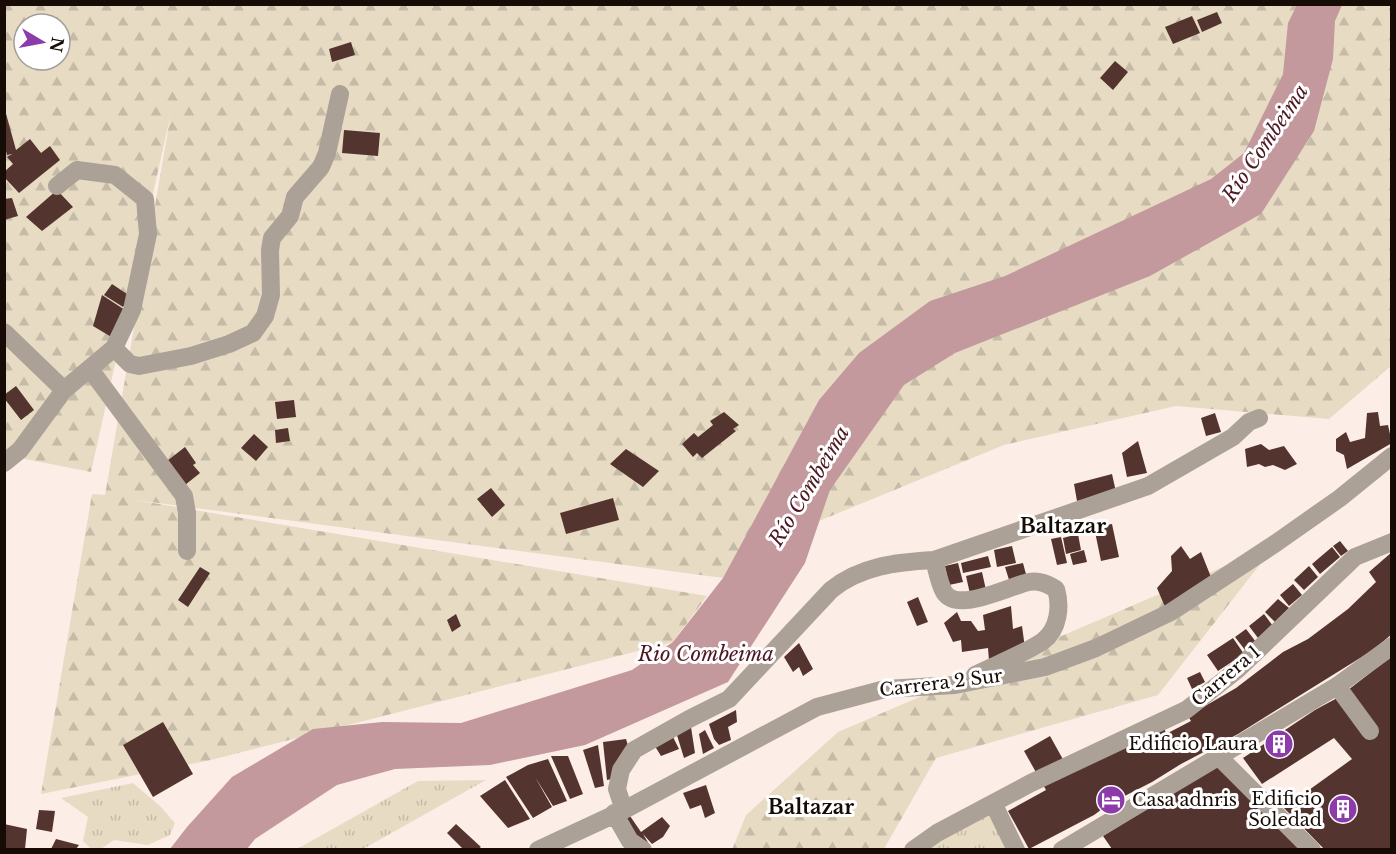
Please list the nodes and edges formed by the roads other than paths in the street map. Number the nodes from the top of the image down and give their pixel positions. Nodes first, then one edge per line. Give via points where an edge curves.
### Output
1 (340, 94) dead end
2 (57, 186) dead end
3 (4, 332) edge
4 (114, 348) junction
5 (90, 369) junction
6 (64, 390) junction
7 (1259, 418) dead end
8 (1392, 456) edge
9 (4, 463) edge
10 (1392, 542) edge
11 (187, 551) dead end
12 (934, 560) junction
13 (1392, 646) edge
14 (955, 685) junction
15 (1337, 686) junction
16 (1370, 731) dead end
17 (1219, 757) junction
18 (993, 803) junction
19 (619, 811) junction
20 (538, 849) edge
21 (643, 849) edge
22 (913, 849) edge
23 (1016, 849) edge
24 (1062, 849) edge
25 (1312, 849) edge

1 - 4 street via 321,167 296,197 290,216 272,238 271,295 265,316 253,333 192,356 139,366 130,364
2 - 4 street via 77,170 115,175 145,199 148,234 135,299
3 - 6 street
4 - 5 street
5 - 6 street
5 - 11 street via 184,496
6 - 9 street via 20,450
7 - 12 street via 1148,486
8 - 14 street, Carrera 2 Sur via 1340,498 1171,612 1045,667
10 - 18 street, Carrera 1 via 1355,557 1237,670 1186,710
12 - 14 street via 945,593 955,600 969,601 1030,582 1056,589 1060,601 1056,624 1045,640
12 - 19 street via 896,562 843,580 729,699 634,750 621,770 617,789
13 - 15 street
14 - 19 street, Carrera 2 Sur via 885,688 817,707
15 - 16 street
15 - 17 street
17 - 24 street
17 - 25 street
18 - 22 street, Carrera 1
18 - 23 street
19 - 20 street, Carrera 2 Sur
19 - 21 street via 630,841

